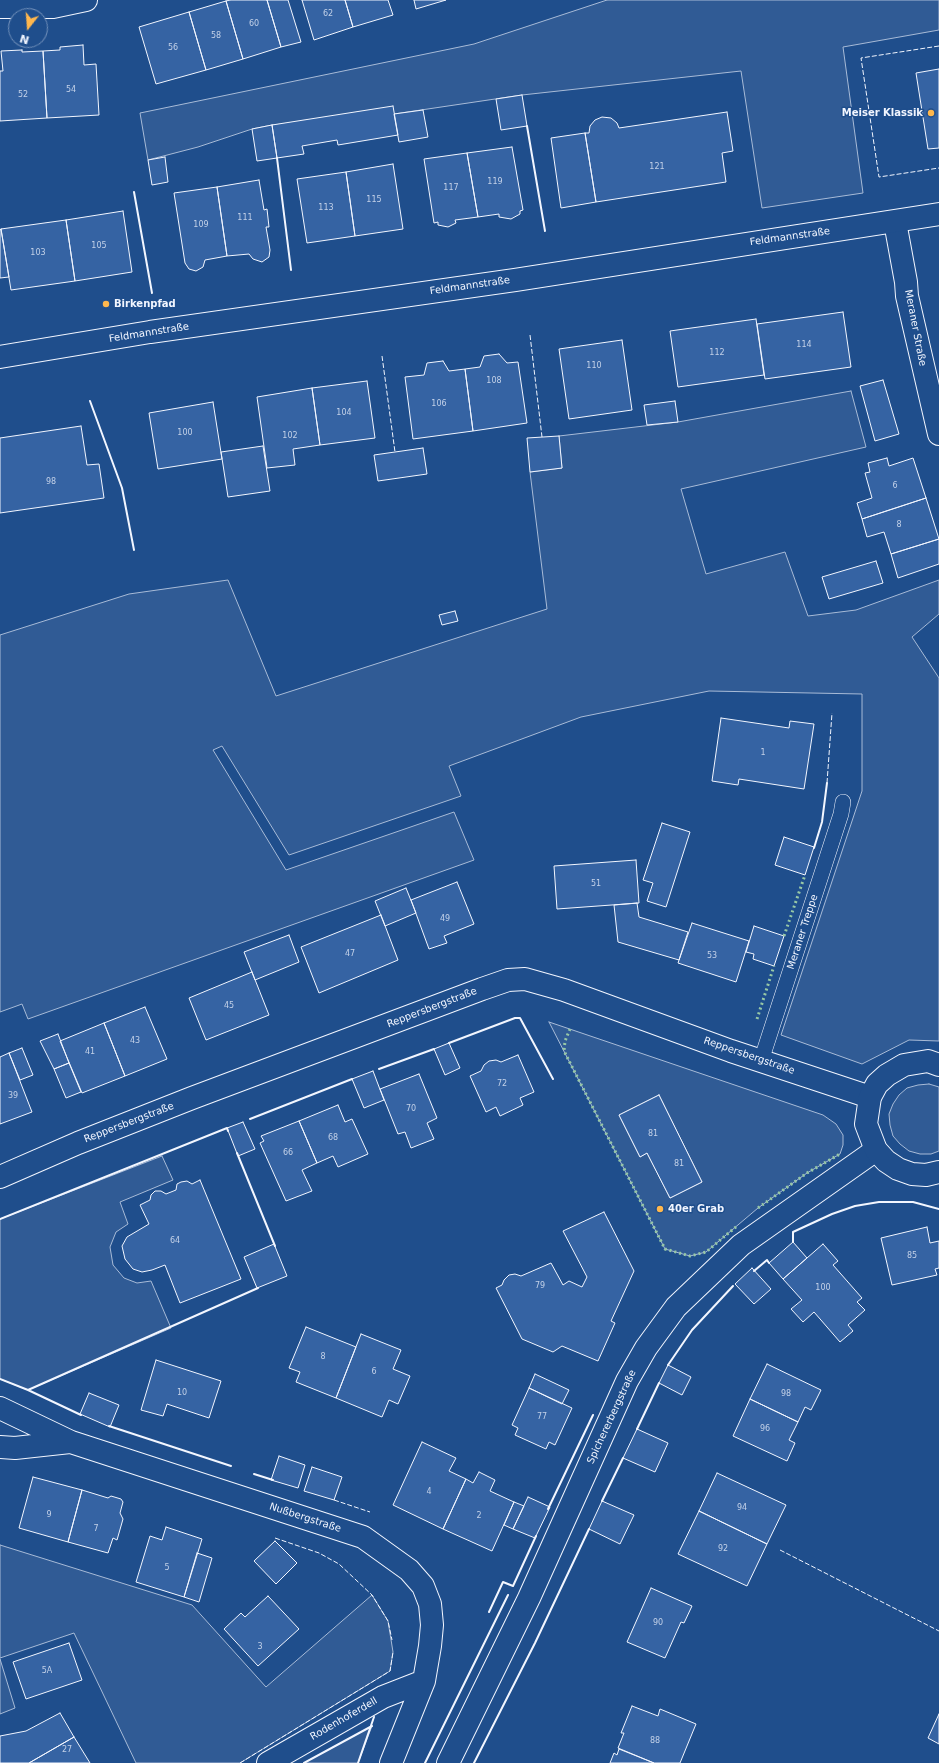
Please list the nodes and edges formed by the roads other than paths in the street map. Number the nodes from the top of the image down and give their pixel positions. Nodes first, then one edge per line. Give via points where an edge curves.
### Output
1 (86, 0) edge
2 (0, 7) edge
3 (939, 214) edge
4 (895, 222) junction
5 (0, 357) edge
6 (939, 434) edge
7 (843, 802) dead end
8 (761, 1061) junction
9 (939, 1064) edge
10 (870, 1097) junction
11 (876, 1150) junction
12 (939, 1172) edge
13 (0, 1177) edge
14 (0, 1408) edge
15 (71, 1442) junction
16 (0, 1448) edge
17 (424, 1681) junction
18 (268, 1763) edge
19 (391, 1763) edge
20 (448, 1763) edge

1 - 2 street via 53,7
3 - 4 street, Feldmannstraße
4 - 5 street, Feldmannstraße via 150,332
4 - 6 street, Meraner Straße via 907,296
7 - 8 lane, Meraner Treppe
8 - 10 street, Reppersbergstraße
8 - 13 street, Reppersbergstraße via 546,984 525,979 508,980 192,1098
9 - 10 street via 928,1061 904,1065 887,1075
10 - 11 street via 866,1124
11 - 12 street via 886,1161 905,1171 926,1175
11 - 20 street, Spichererbergstraße via 741,1245 676,1307 646,1348 627,1381 529,1598
14 - 15 street, Nußbergstraße
15 - 16 street
15 - 17 street, Nußbergstraße via 363,1537 409,1570 422,1586 430,1604 432,1625
17 - 18 street, Rodenhoferdell via 383,1697
17 - 19 street, Nußbergstraße

